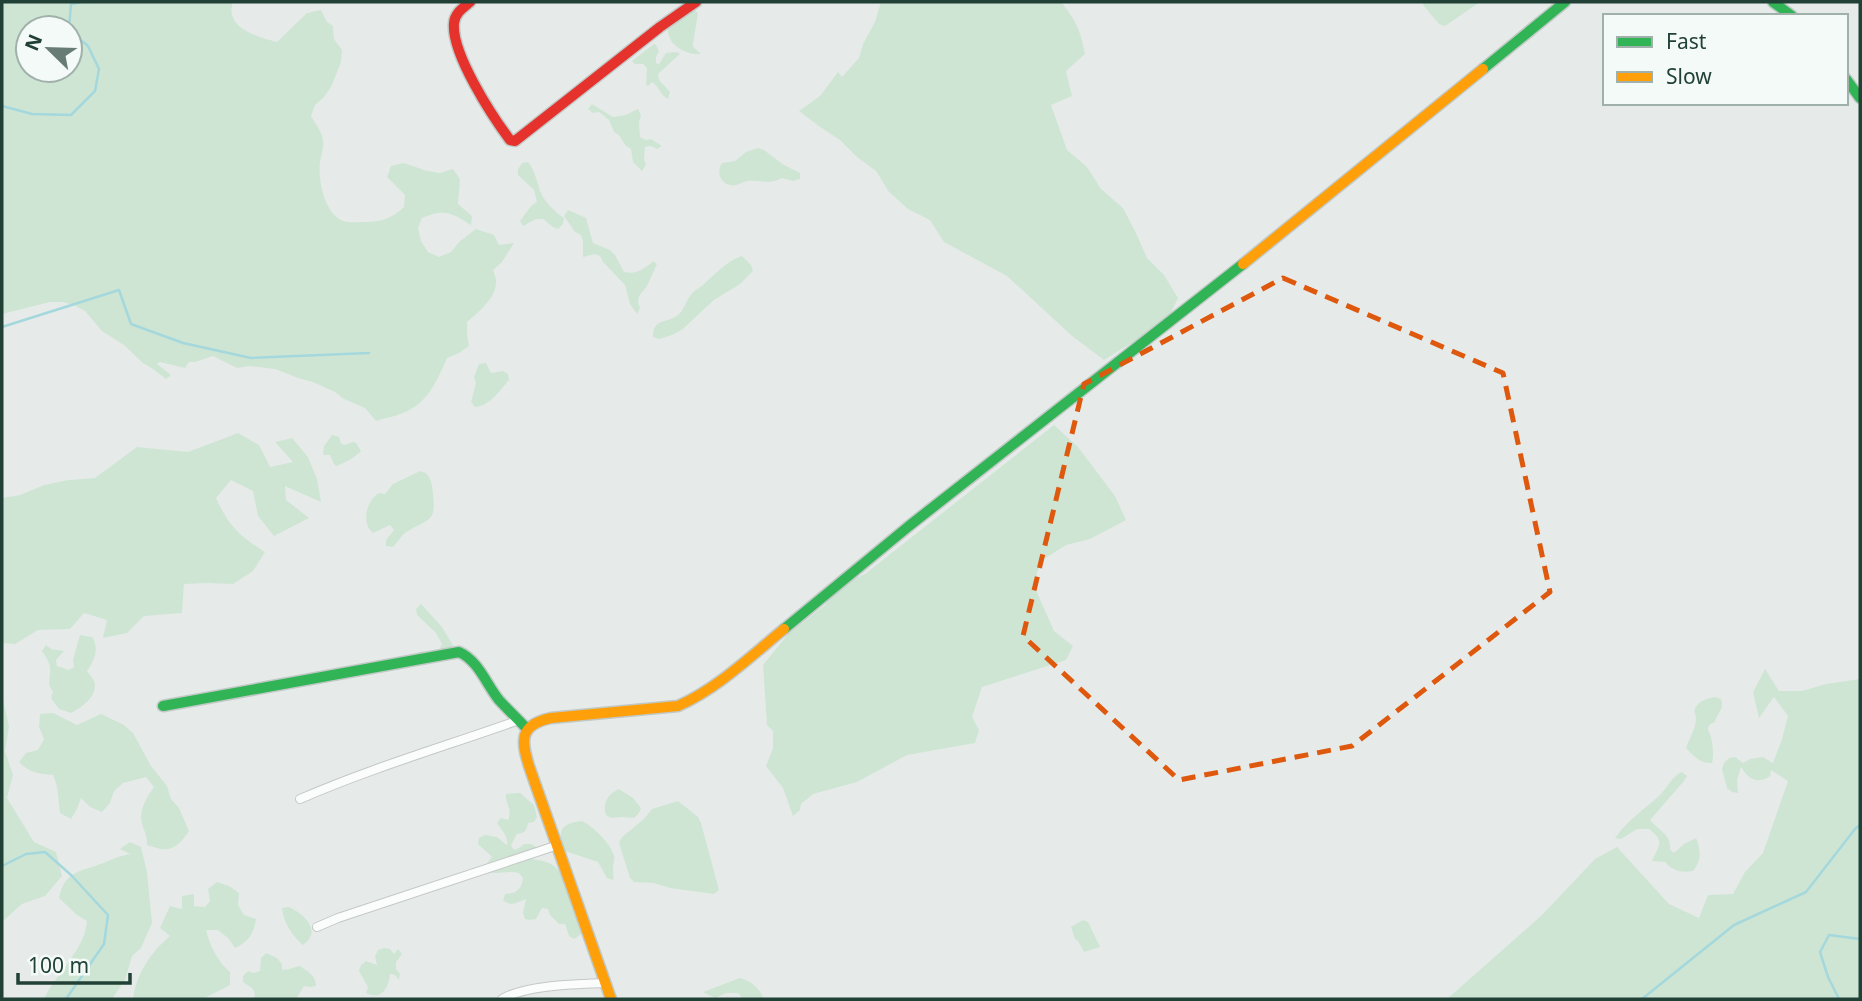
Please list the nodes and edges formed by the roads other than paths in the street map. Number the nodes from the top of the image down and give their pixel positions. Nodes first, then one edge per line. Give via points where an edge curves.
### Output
1 (470, 2) edge
2 (696, 2) edge
3 (1565, 2) edge
4 (1773, 2) edge
5 (1789, 14) edge
6 (1848, 82) edge
7 (1860, 98) edge
8 (163, 706) dead end
9 (523, 724) junction
10 (300, 799) dead end
11 (555, 846) junction
12 (317, 927) dead end
13 (604, 983) junction
14 (502, 999) edge
15 (611, 999) edge

1 - 2 street via 456,14 453,35 492,114 515,141
3 - 9 street via 719,681 678,706 559,716
4 - 5 street
6 - 7 street
8 - 9 street via 459,652 470,659
9 - 10 street via 429,750
9 - 11 street via 523,751
11 - 12 street
11 - 13 street
13 - 14 street via 533,989
13 - 15 street

